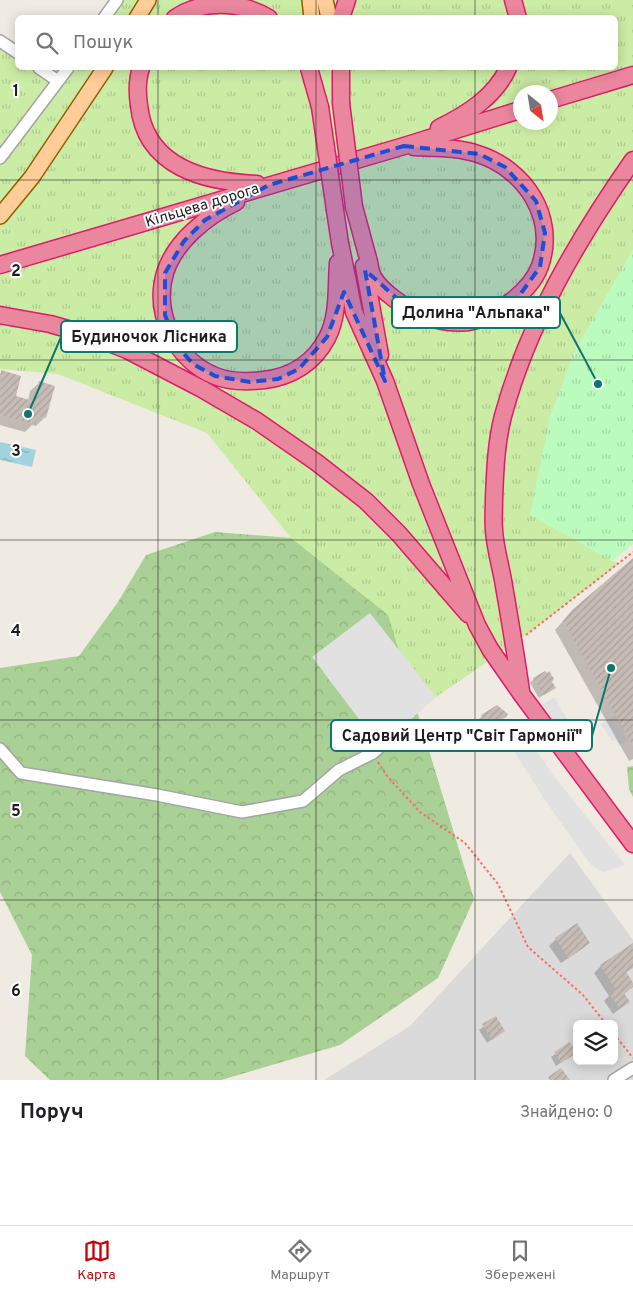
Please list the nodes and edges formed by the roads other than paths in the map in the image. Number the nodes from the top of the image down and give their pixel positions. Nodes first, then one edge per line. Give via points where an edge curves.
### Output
1 (116, 0) edge
2 (148, 0) edge
3 (310, 0) edge
4 (325, 0) edge
5 (347, 0) edge
6 (513, 0) edge
7 (106, 15) edge
8 (139, 15) edge
9 (180, 15) edge
10 (263, 15) edge
11 (312, 15) edge
12 (328, 15) edge
13 (342, 15) edge
14 (517, 15) edge
15 (0, 42) edge
16 (15, 51) edge
17 (42, 70) edge
18 (66, 70) edge
19 (104, 70) edge
20 (141, 70) edge
21 (310, 70) edge
22 (316, 70) edge
23 (336, 70) edge
24 (341, 70) edge
25 (507, 70) edge
26 (633, 75) edge
27 (58, 81) junction
28 (558, 98) edge
29 (341, 103) junction
30 (320, 107) junction
31 (513, 112) edge
32 (404, 146) junction
33 (0, 158) edge
34 (633, 160) edge
35 (269, 185) junction
36 (354, 207) junction
37 (0, 216) edge
38 (340, 243) junction
39 (0, 265) edge
40 (0, 315) edge
41 (385, 381) junction
42 (477, 625) junction
43 (522, 696) junction
44 (403, 726) dead end
45 (0, 749) edge
46 (633, 844) edge
47 (633, 1068) edge
48 (620, 1078) edge

1 - 7 street
2 - 8 main road
3 - 11 main road
4 - 12 main road
5 - 13 highway
6 - 14 highway
9 - 10 highway via 205,3 248,8
15 - 16 street
17 - 27 street
18 - 27 street
19 - 37 main road via 32,177
20 - 35 highway via 137,83 140,114 147,134 158,150 199,176 226,182
21 - 30 highway
22 - 30 main road
23 - 29 main road
24 - 29 highway
25 - 32 highway via 503,79 476,106 449,124
26 - 28 highway
27 - 33 street
29 - 36 highway, bridge
30 - 38 highway, bridge
31 - 32 highway
32 - 35 highway, Кільцева дорога
32 - 36 highway via 479,154 505,166 526,186 536,201 545,233 540,267 530,284 518,296 484,317 468,322 429,318 396,301 373,276
34 - 43 highway via 573,252 522,360 503,417 497,449 494,529
35 - 38 highway via 205,220 184,241 165,273 162,294 169,330 176,345 193,364 215,376 250,382 278,378 299,369 316,355 335,315
35 - 39 highway, Кільцева дорога
36 - 41 highway
38 - 41 highway via 354,312
40 - 42 highway via 50,324 119,347 257,421 366,501 399,534
41 - 42 highway via 421,484
42 - 43 highway
43 - 46 highway
44 - 45 street via 373,753 339,770 303,801 242,812 21,773
47 - 48 street

